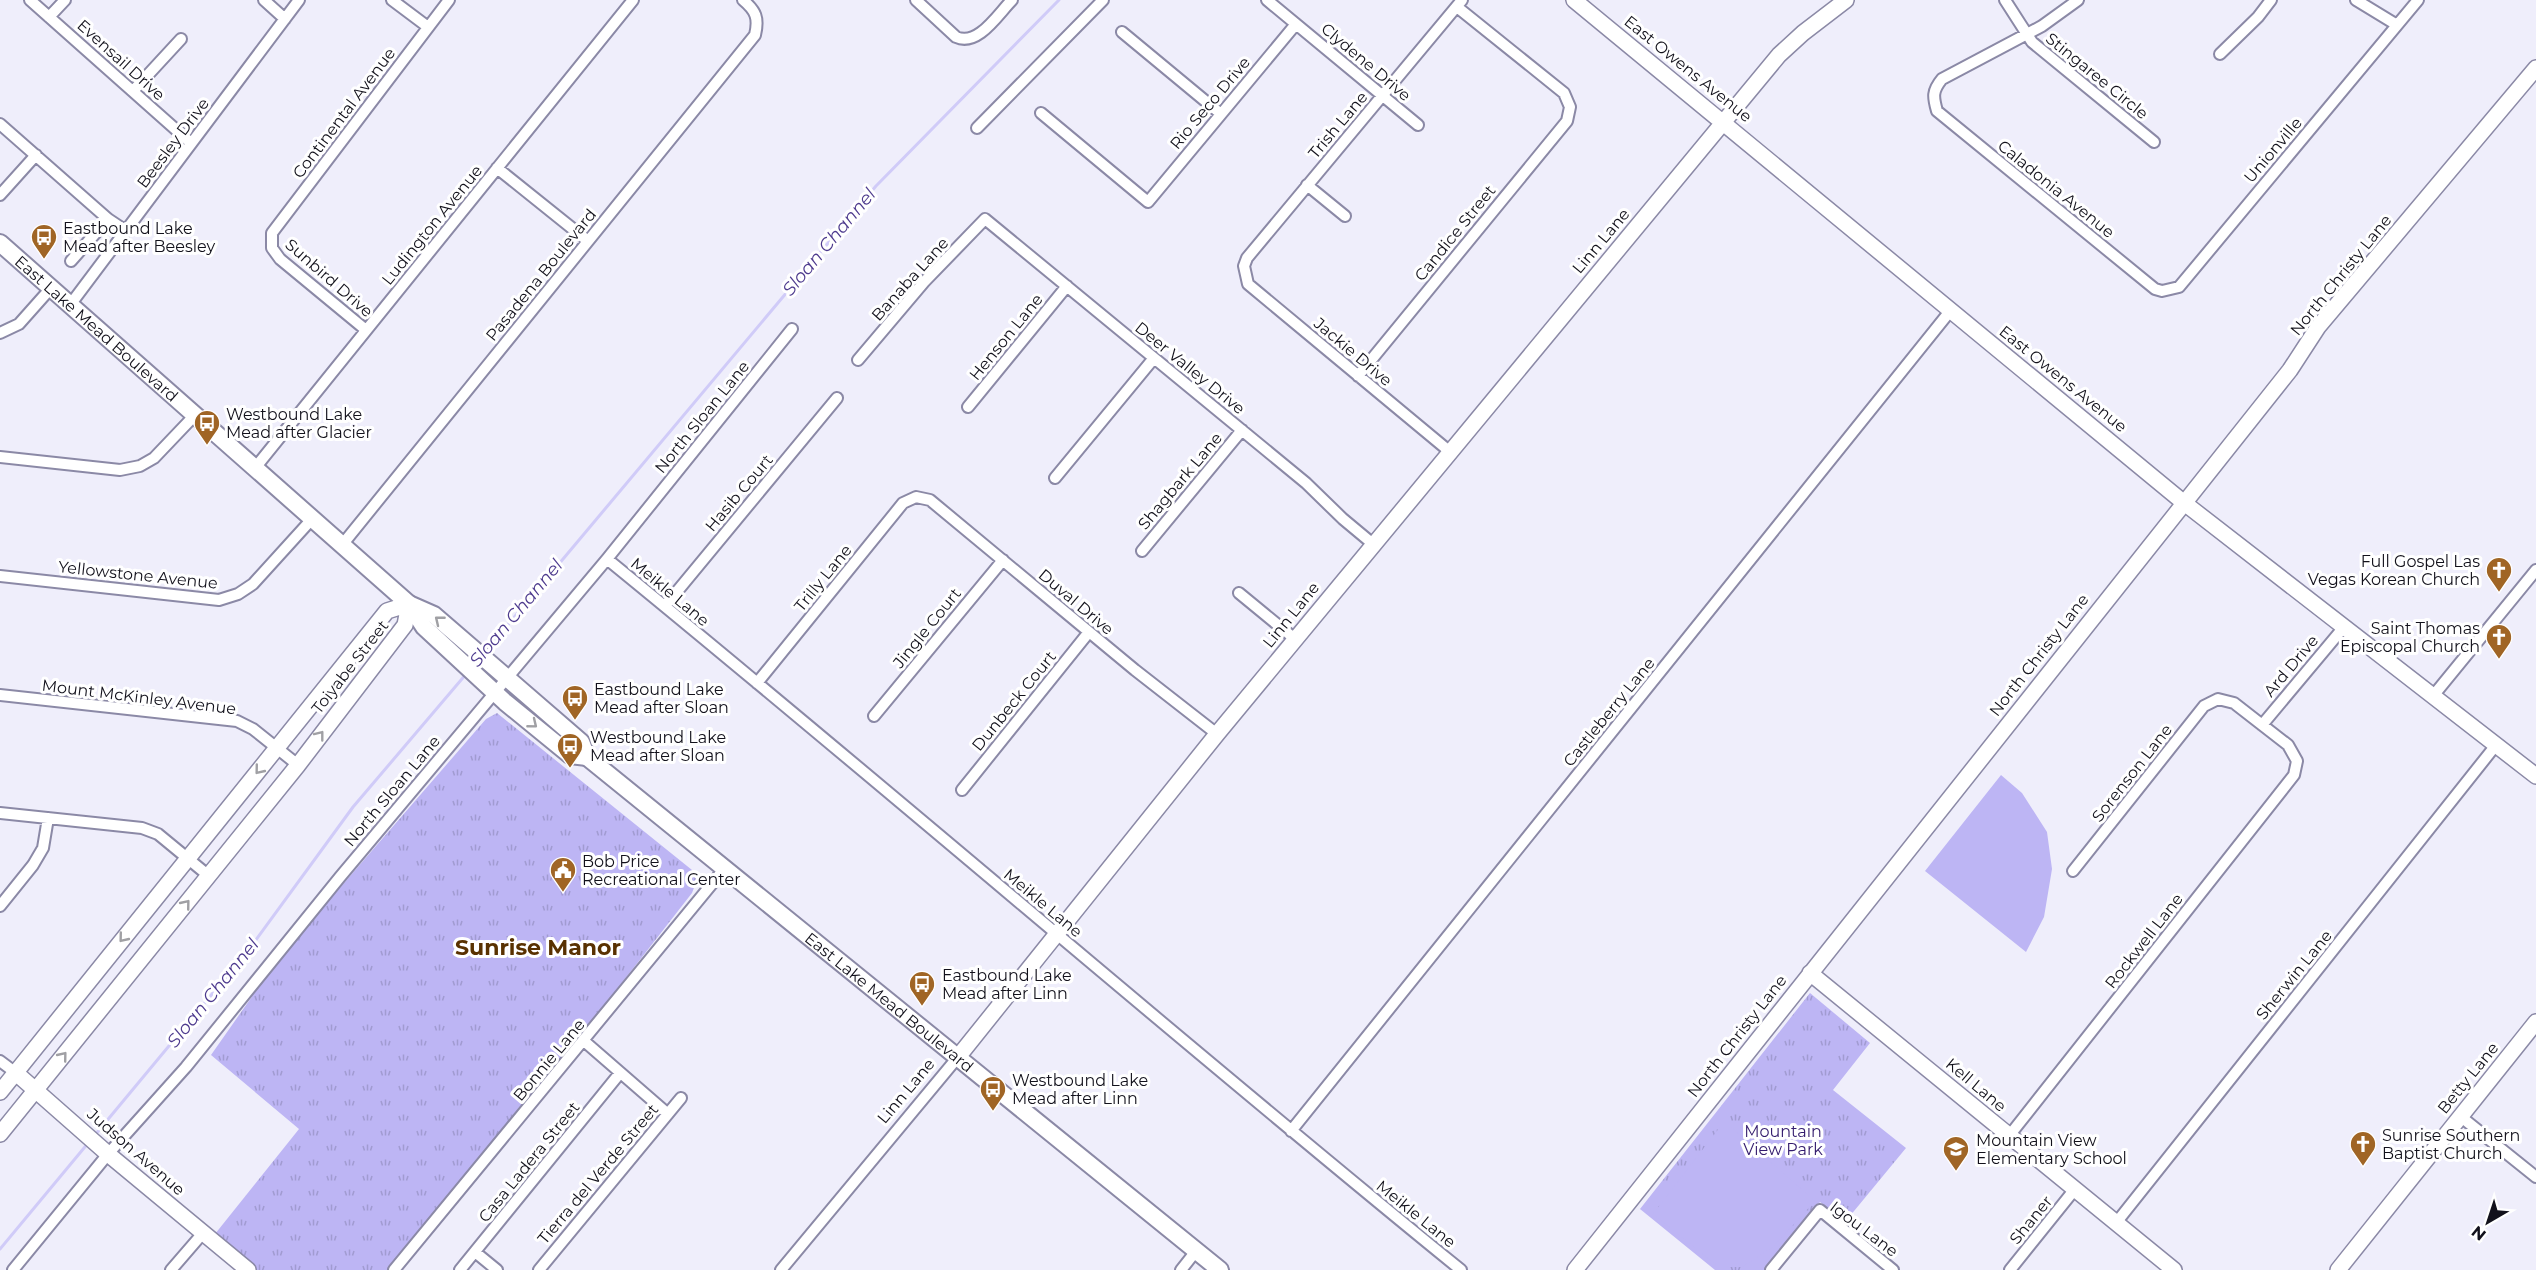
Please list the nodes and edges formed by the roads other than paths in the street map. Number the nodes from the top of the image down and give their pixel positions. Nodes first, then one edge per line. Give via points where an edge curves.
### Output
1 (30, 0) edge
2 (65, 0) edge
3 (264, 0) edge
4 (299, 0) edge
5 (392, 0) edge
6 (448, 0) edge
7 (633, 0) edge
8 (743, 0) edge
9 (916, 0) edge
10 (1012, 0) edge
11 (1103, 0) edge
12 (1267, 0) edge
13 (1574, 0) edge
14 (2005, 0) edge
15 (2078, 0) edge
16 (2271, 0) edge
17 (2356, 0) edge
18 (2418, 0) edge
19 (1838, 2) edge
20 (1459, 3) edge
21 (50, 17) junction
22 (285, 19) junction
23 (1296, 24) junction
24 (2397, 25) junction
25 (428, 27) junction
26 (1122, 32) dead end
27 (2025, 34) junction
28 (181, 39) dead end
29 (2220, 54) dead end
30 (2536, 68) edge
31 (133, 91) junction
32 (1382, 95) junction
33 (1041, 114) dead end
34 (1221, 114) junction
35 (1724, 122) junction
36 (0, 124) edge
37 (1418, 125) dead end
38 (977, 128) dead end
39 (2154, 142) dead end
40 (191, 143) junction
41 (36, 155) junction
42 (497, 168) junction
43 (1307, 185) junction
44 (0, 195) edge
45 (1345, 216) dead end
46 (108, 219) junction
47 (985, 219) joint
48 (126, 231) junction
49 (588, 241) junction
50 (0, 243) edge
51 (272, 248) joint
52 (71, 261) dead end
53 (1244, 272) joint
54 (1067, 286) junction
55 (51, 288) junction
56 (2169, 290) joint
57 (70, 305) junction
58 (1951, 310) junction
59 (792, 329) dead end
60 (366, 330) junction
61 (0, 333) edge
62 (1154, 358) junction
63 (858, 360) dead end
64 (1358, 376) junction
65 (837, 398) dead end
66 (968, 407) dead end
67 (195, 415) junction
68 (1242, 430) junction
69 (1449, 451) junction
70 (0, 457) edge
71 (255, 468) junction
72 (1055, 478) dead end
73 (916, 497) joint
74 (2183, 502) junction
75 (312, 519) junction
76 (1373, 544) junction
77 (342, 545) junction
78 (1142, 551) dead end
79 (606, 559) junction
80 (1003, 560) junction
81 (2536, 570) edge
82 (0, 576) edge
83 (1239, 593) dead end
84 (409, 604) junction
85 (665, 606) junction
86 (2344, 627) junction
87 (1089, 632) junction
88 (1295, 639) junction
89 (488, 674) junction
90 (506, 679) junction
91 (757, 683) junction
92 (495, 692) junction
93 (0, 695) edge
94 (2433, 696) junction
95 (874, 716) dead end
96 (2262, 725) junction
97 (1217, 734) junction
98 (2496, 745) junction
99 (277, 748) junction
100 (587, 757) junction
101 (298, 765) junction
102 (2536, 776) edge
103 (962, 790) dead end
104 (0, 813) edge
105 (48, 818) junction
106 (187, 858) junction
107 (725, 868) junction
108 (2073, 871) dead end
109 (208, 876) junction
110 (0, 906) edge
111 (1058, 934) junction
112 (1810, 973) junction
113 (2536, 1022) edge
114 (584, 1041) junction
115 (957, 1057) junction
116 (0, 1061) edge
117 (16, 1073) junction
118 (620, 1073) junction
119 (36, 1089) junction
120 (0, 1092) edge
121 (681, 1098) dead end
122 (668, 1114) junction
123 (2460, 1116) junction
124 (1291, 1131) junction
125 (0, 1134) edge
126 (2009, 1136) junction
127 (105, 1152) junction
128 (2536, 1177) edge
129 (2075, 1189) junction
130 (2116, 1223) junction
131 (202, 1233) junction
132 (1197, 1251) junction
133 (475, 1252) junction
134 (13, 1270) edge
135 (171, 1270) edge
136 (248, 1270) edge
137 (394, 1270) edge
138 (460, 1270) edge
139 (496, 1270) edge
140 (539, 1270) edge
141 (782, 1270) edge
142 (1181, 1270) edge
143 (1220, 1270) edge
144 (1461, 1270) edge
145 (1575, 1270) edge
146 (1771, 1270) edge
147 (1893, 1270) edge
148 (2010, 1270) edge
149 (2174, 1270) edge
150 (2338, 1270) edge

1 - 21 street, Evensail Drive
2 - 21 street
3 - 22 street
4 - 22 street, Beesley Drive
5 - 25 street
6 - 25 street, Continental Avenue
7 - 42 street, Ludington Avenue
8 - 49 street, Pasadena Boulevard via 753,8 758,21 755,35
9 - 10 street via 962,40 982,32
11 - 38 street
12 - 23 street, Clydene Drive
13 - 35 street, East Owens Avenue
14 - 27 street, Stingaree Circle
15 - 27 street
16 - 29 street
17 - 24 street
18 - 24 street, Unionville
19 - 35 street, Linn Lane via 1779,55
20 - 32 street, Trish Lane
20 - 64 street, Candice Street via 1564,93 1570,107 1567,121
21 - 31 street, Evensail Drive
22 - 40 street, Beesley Drive
23 - 32 street, Clydene Drive
23 - 34 street, Rio Seco Drive
24 - 56 street, Unionville via 2179,287
25 - 51 street, Continental Avenue via 272,233
26 - 34 street
27 - 39 street, Stingaree Circle
27 - 56 street, Caladonia Avenue via 1941,80 1933,98 1937,111 2155,289
28 - 31 street
30 - 74 street, North Christy Lane via 2318,327 2290,370
31 - 40 street, Evensail Drive
32 - 37 street, Clydene Drive
32 - 43 street, Trish Lane
33 - 34 street, Rio Seco Drive via 1148,202
35 - 58 street, East Owens Avenue
35 - 69 street, Linn Lane
36 - 41 street
40 - 48 street, Beesley Drive
41 - 44 street
41 - 46 street
42 - 49 street
42 - 60 street, Ludington Avenue
43 - 45 street
43 - 53 street, Trish Lane via 1247,258
46 - 48 street
46 - 52 street
47 - 54 street, Deer Valley Drive
47 - 63 street, Banaba Lane via 924,282
48 - 57 street, Beesley Drive
49 - 77 street, Pasadena Boulevard
50 - 55 main road, East Lake Mead Boulevard
51 - 60 street, Sunbird Drive via 280,259
53 - 64 street, Jackie Drive via 1248,284
54 - 62 street, Deer Valley Drive
54 - 66 street, Henson Lane
55 - 57 main road, East Lake Mead Boulevard
55 - 61 street via 19,324
57 - 67 main road, East Lake Mead Boulevard
58 - 74 street, East Owens Avenue
58 - 124 street, Castleberry Lane
59 - 79 street, North Sloan Lane
60 - 71 street, Ludington Avenue
62 - 68 street, Deer Valley Drive
62 - 72 street
64 - 69 street, Jackie Drive
65 - 85 street, Hasib Court
67 - 70 street via 154,458 140,466 120,470
67 - 71 main road, East Lake Mead Boulevard
68 - 76 street, Deer Valley Drive
68 - 78 street, Shagbark Lane
69 - 76 street, Linn Lane
71 - 75 main road, East Lake Mead Boulevard
73 - 80 street, Duval Drive via 930,500
73 - 91 street, Trilly Lane via 903,503
74 - 86 street, East Owens Avenue
74 - 112 street, North Christy Lane
75 - 77 main road, East Lake Mead Boulevard
75 - 82 street, Yellowstone Avenue via 253,584 219,600
76 - 88 street, Linn Lane
77 - 84 main road, East Lake Mead Boulevard
79 - 85 street, Meikle Lane
79 - 90 street, North Sloan Lane
80 - 87 street, Duval Drive
80 - 95 street, Jingle Court
81 - 94 street
83 - 88 street
84 - 89 main road, East Lake Mead Boulevard via 424,627 460,649
84 - 99 street, Toiyabe Street via 387,611
101 -> 84 street, Toiyabe Street via 405,626
85 - 91 street, Meikle Lane
86 - 94 street, East Owens Avenue
86 - 96 street, Ard Drive
87 - 97 street, Duval Drive
87 - 103 street, Dunbeck Court
88 - 97 street, Linn Lane
89 - 90 main road, East Lake Mead Boulevard
89 - 92 main road, East Lake Mead Boulevard
90 - 92 street, North Sloan Lane
90 - 100 main road, East Lake Mead Boulevard via 581,742
91 - 111 street, Meikle Lane
92 -> 100 main road, East Lake Mead Boulevard via 570,755
92 - 127 street, North Sloan Lane via 186,1067
93 - 99 street, Mount McKinley Avenue via 237,722
94 - 98 street, East Owens Avenue
96 - 108 street, Sorenson Lane via 2234,703 2217,699 2204,706
96 - 126 street, Rockwell Lane via 2288,746 2297,760 2294,775
97 - 111 street, Linn Lane
98 - 102 street, East Owens Avenue
98 - 130 street, Sherwin Lane
99 - 101 street, Mount McKinley Avenue
99 -> 106 street, Toiyabe Street
100 - 107 main road, East Lake Mead Boulevard
101 - 109 street, Toiyabe Street
104 - 105 street
105 - 106 street via 142,828 158,834
105 - 110 street via 43,849
106 - 109 street
106 -> 117 street, Toiyabe Street
107 - 114 street, Bonnie Lane
107 - 115 main road, East Lake Mead Boulevard
119 -> 109 street, Toiyabe Street
111 - 115 street, Linn Lane
111 - 124 street, Meikle Lane
112 - 126 street, Kell Lane
112 - 145 street, North Christy Lane
113 - 123 street, Betty Lane
114 - 118 street
114 - 137 street, Bonnie Lane
115 - 132 main road, East Lake Mead Boulevard
115 - 141 street, Linn Lane
116 - 117 street, Judson Avenue
117 - 119 street, Judson Avenue
117 - 120 street, Toiyabe Street
118 - 122 street
118 - 133 street, Casa Ladera Street
119 - 125 street, Toiyabe Street
119 - 127 street, Judson Avenue
121 - 122 street, Tierra del Verde Street
122 - 140 street, Tierra del Verde Street
123 - 128 street
123 - 150 street, Betty Lane
124 - 144 street, Meikle Lane
126 - 129 street, Kell Lane
127 - 131 street, Judson Avenue
127 - 134 street, North Sloan Lane
129 - 130 street, Kell Lane
129 - 148 street, Shaner
130 - 149 street, Kell Lane
131 - 135 street
131 - 136 street, Judson Avenue
132 - 142 street
132 - 143 main road, East Lake Mead Boulevard
133 - 138 street, Casa Ladera Street
133 - 139 street
146 - 147 street, Igou Lane via 1820,1210

